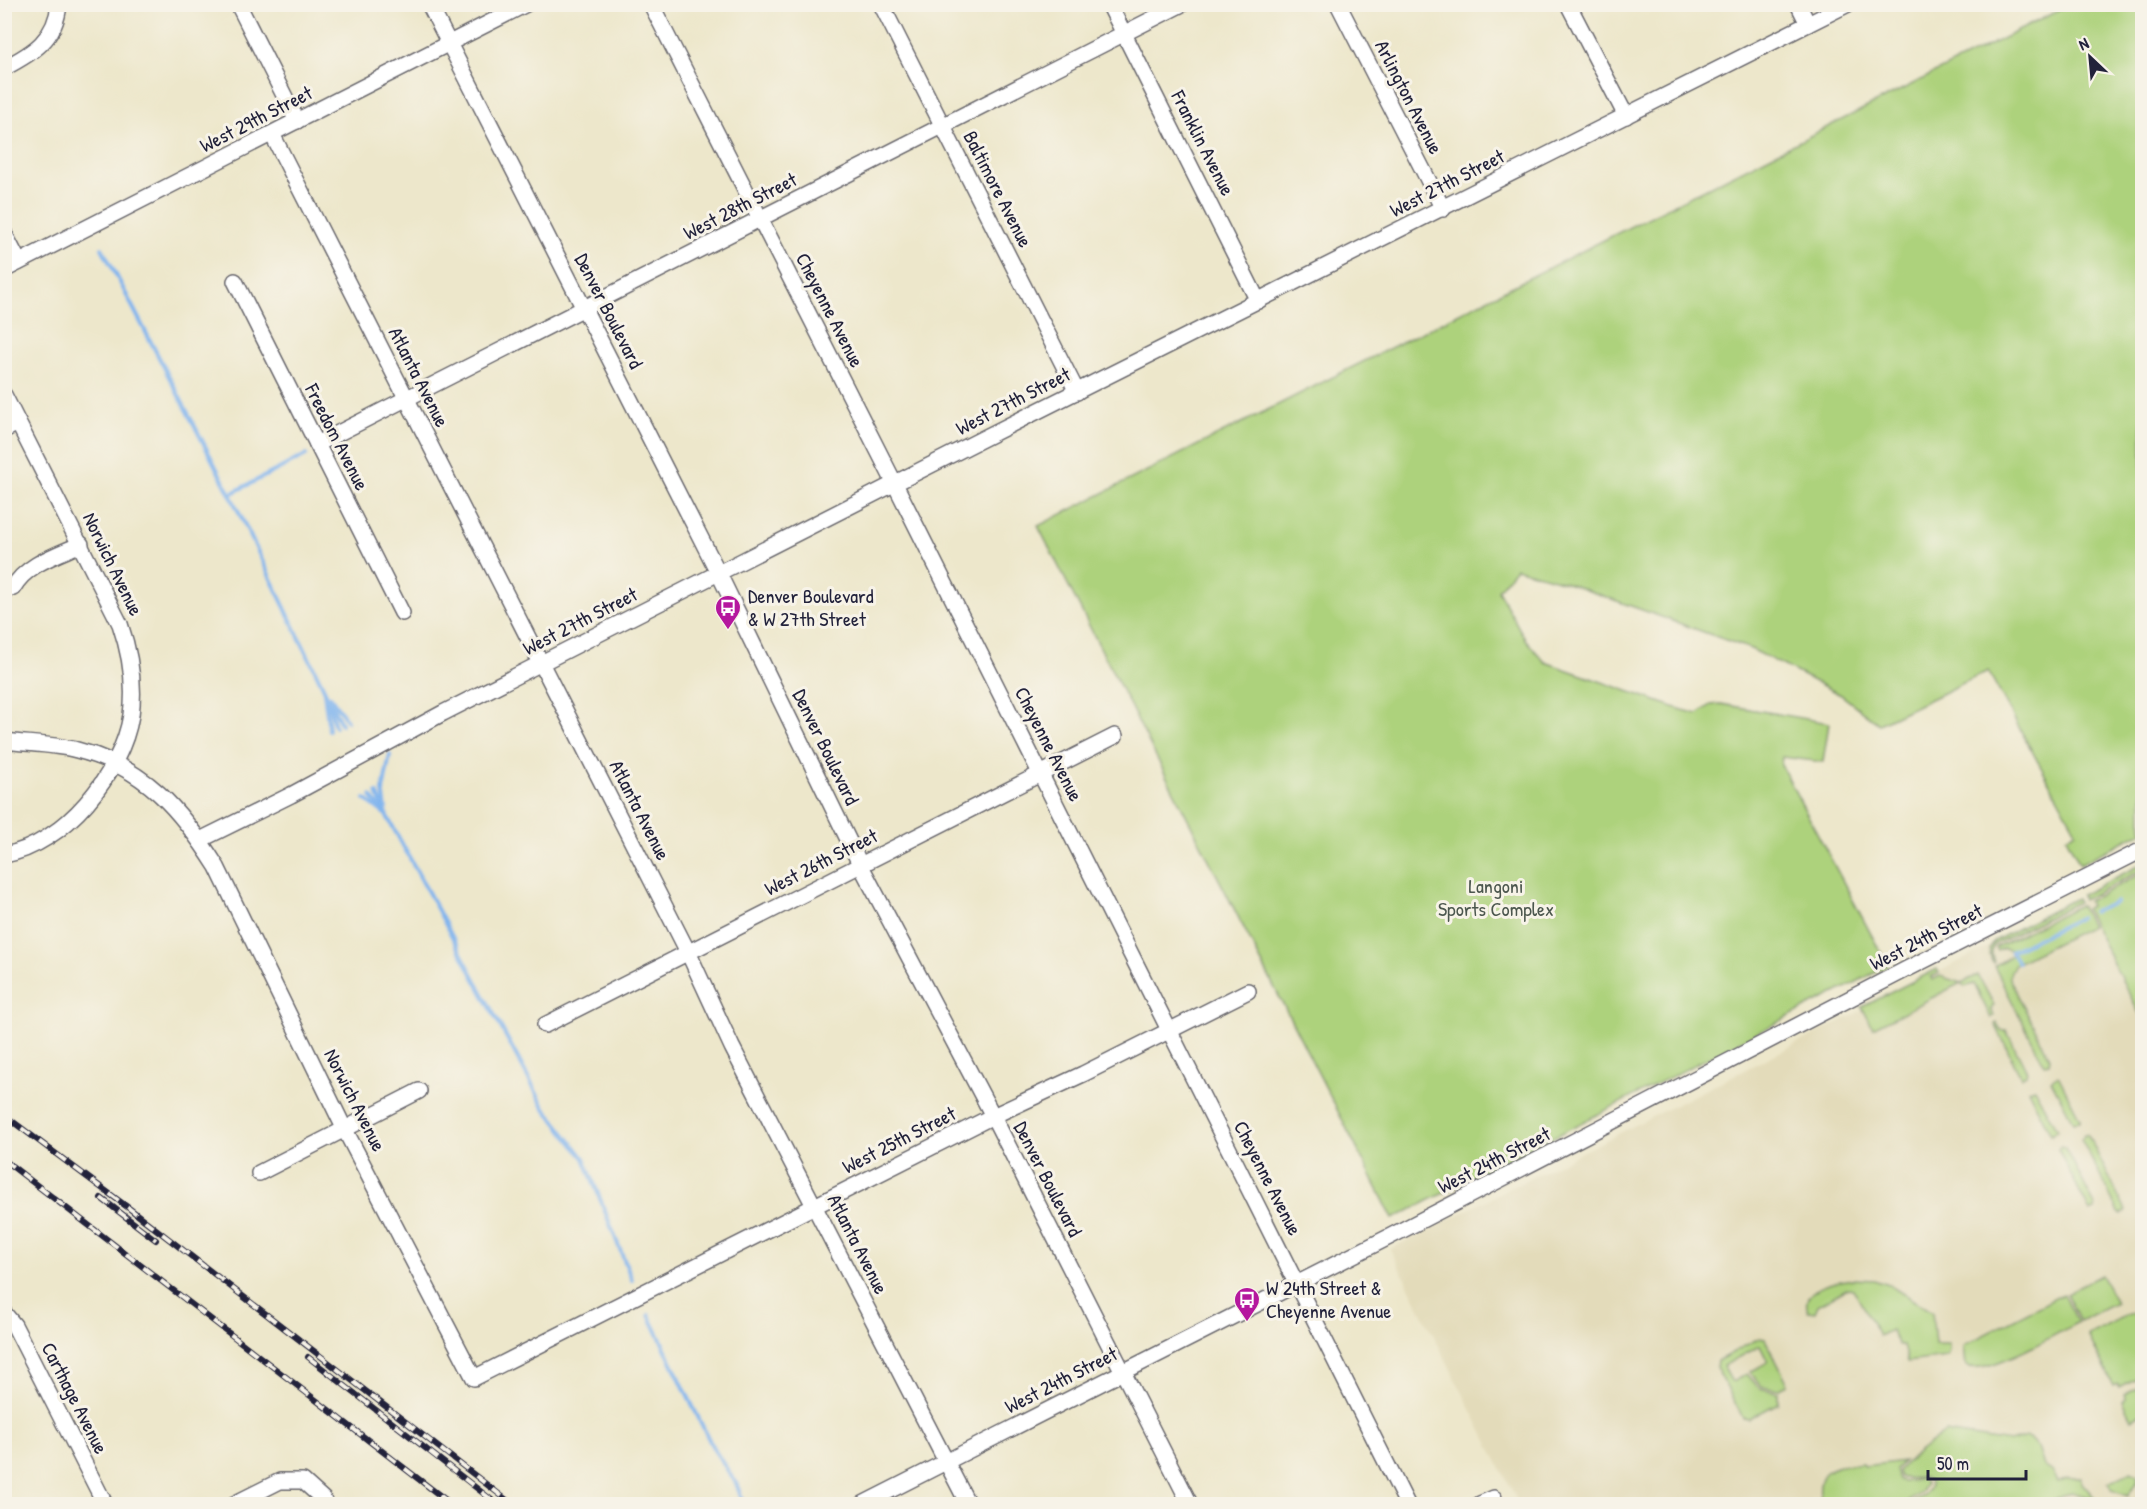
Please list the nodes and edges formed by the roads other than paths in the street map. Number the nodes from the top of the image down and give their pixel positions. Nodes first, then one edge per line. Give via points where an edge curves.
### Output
1 (59, 4) edge
2 (238, 4) edge
3 (429, 4) edge
4 (526, 4) edge
5 (651, 4) edge
6 (881, 4) edge
7 (1109, 4) edge
8 (1182, 4) edge
9 (1338, 4) edge
10 (1568, 4) edge
11 (1798, 4) edge
12 (1848, 4) edge
13 (1809, 24) junction
14 (1124, 34) junction
15 (450, 44) junction
16 (4, 68) edge
17 (1626, 116) junction
18 (297, 121) junction
19 (942, 126) junction
20 (272, 134) junction
21 (1443, 209) junction
22 (760, 219) junction
23 (4, 233) edge
24 (19, 262) junction
25 (4, 270) edge
26 (235, 281) dead end
27 (1258, 301) junction
28 (584, 308) junction
29 (1077, 392) junction
30 (4, 394) edge
31 (406, 398) junction
32 (11, 426) edge
33 (317, 444) junction
34 (896, 484) junction
35 (81, 544) junction
36 (719, 574) junction
37 (13, 588) dead end
38 (402, 614) dead end
39 (542, 663) junction
40 (1115, 735) dead end
41 (4, 741) edge
42 (114, 763) junction
43 (1040, 774) junction
44 (200, 840) junction
45 (2142, 850) edge
46 (4, 855) edge
47 (861, 866) junction
48 (688, 952) junction
49 (1248, 991) dead end
50 (545, 1025) dead end
51 (1170, 1030) junction
52 (419, 1091) dead end
53 (993, 1116) junction
54 (345, 1130) junction
55 (259, 1173) dead end
56 (814, 1206) junction
57 (1297, 1284) junction
58 (4, 1312) edge
59 (1122, 1373) junction
60 (474, 1378) joint
61 (946, 1461) junction
62 (105, 1504) edge
63 (234, 1504) edge
64 (325, 1504) edge
65 (863, 1504) edge
66 (968, 1504) edge
67 (1190, 1504) edge
68 (1407, 1504) edge

1 - 16 street via 56,21 45,42
2 - 18 street
3 - 15 street, Denver Boulevard
4 - 15 street, West 29th Street
5 - 22 street, Cheyenne Avenue
6 - 19 street, Baltimore Avenue
7 - 14 street, Franklin Avenue
8 - 14 street, West 28th Street
9 - 21 street, Arlington Avenue
10 - 17 street
11 - 13 street
12 - 13 street, West 27th Street
13 - 17 street, West 27th Street
14 - 19 street, West 28th Street
14 - 27 street, Franklin Avenue
15 - 18 street, West 29th Street
15 - 28 street, Denver Boulevard
17 - 21 street, West 27th Street
18 - 20 street, West 29th Street
19 - 22 street, West 28th Street
19 - 29 street, Baltimore Avenue
20 - 24 street, West 29th Street
20 - 31 street, Atlanta Avenue
21 - 27 street, West 27th Street
22 - 28 street, West 28th Street
22 - 34 street, Cheyenne Avenue
23 - 24 street
24 - 25 street, West 29th Street
26 - 33 street, Freedom Avenue
27 - 29 street, West 27th Street
28 - 31 street, West 28th Street
28 - 36 street, Denver Boulevard
29 - 34 street, West 27th Street
30 - 32 street, Norwich Avenue
31 - 33 street, West 28th Street
31 - 39 street, Atlanta Avenue
32 - 35 street, Norwich Avenue
33 - 38 street, Freedom Avenue
34 - 36 street, West 27th Street
34 - 43 street, Cheyenne Avenue
35 - 37 street via 29,570
35 - 42 street, Norwich Avenue via 120,624 131,669 131,714
36 - 39 street, West 27th Street
36 - 47 street, Denver Boulevard
39 - 44 street, West 27th Street
39 - 48 street, Atlanta Avenue
40 - 43 street, West 26th Street
41 - 42 street, Norwich Avenue via 77,750
42 - 44 street, Norwich Avenue via 142,777
42 - 46 street, Norwich Avenue via 101,786 75,815 35,844
43 - 47 street, West 26th Street
43 - 51 street, Cheyenne Avenue
44 - 54 street, Norwich Avenue via 217,867
45 - 57 street, West 24th Street
47 - 48 street, West 26th Street
47 - 53 street, Denver Boulevard
48 - 50 street, West 26th Street
48 - 56 street, Atlanta Avenue
49 - 51 street, West 25th Street
51 - 53 street, West 25th Street
51 - 57 street, Cheyenne Avenue
52 - 54 street
53 - 56 street, West 25th Street
53 - 59 street, Denver Boulevard
54 - 55 street
54 - 60 street, Norwich Avenue
56 - 60 street, West 25th Street
56 - 61 street, Atlanta Avenue
57 - 59 street, West 24th Street
57 - 68 street, Cheyenne Avenue
58 - 62 street, Carthage Avenue
59 - 61 street, West 24th Street
59 - 67 street, Denver Boulevard
61 - 65 street, West 24th Street
61 - 66 street, Atlanta Avenue
63 - 64 street via 280,1481 303,1480

